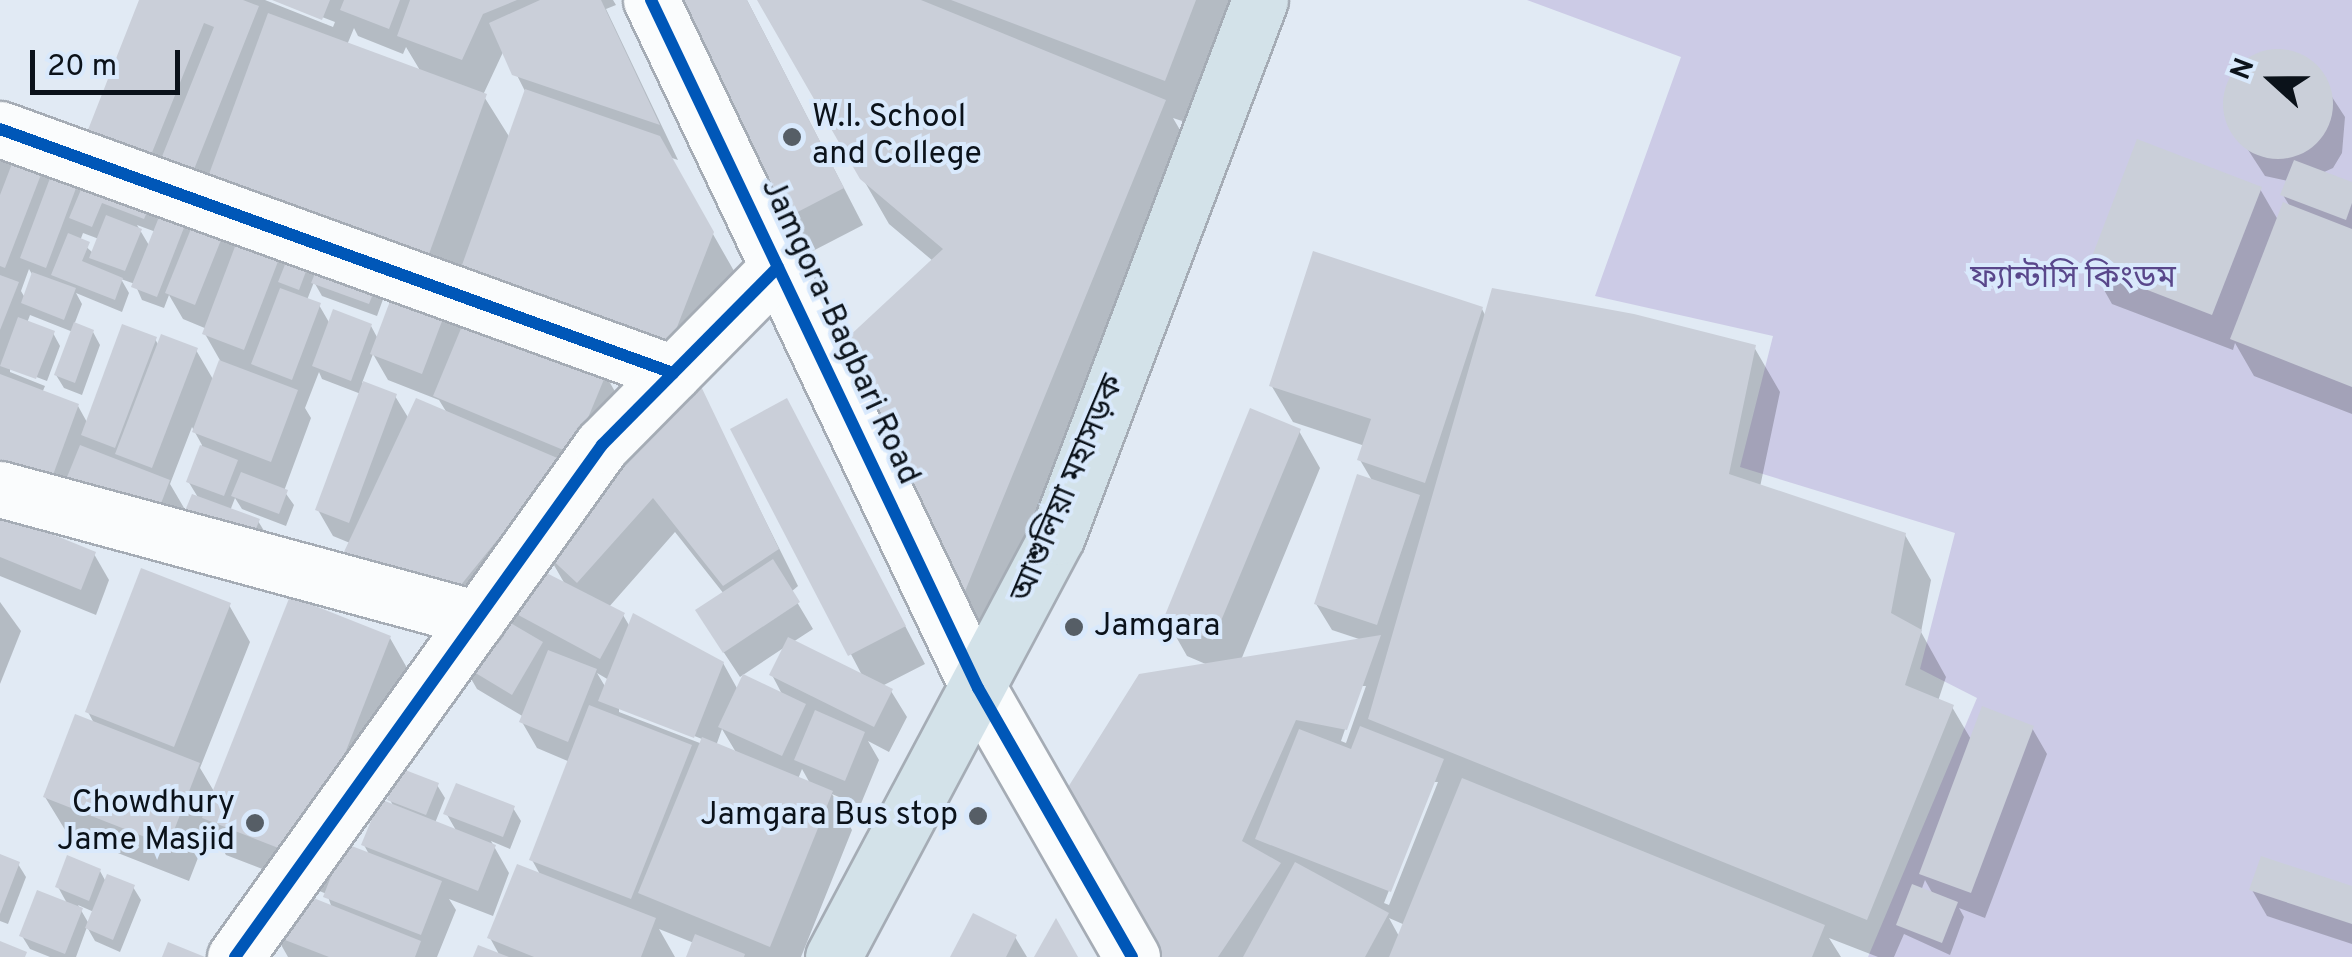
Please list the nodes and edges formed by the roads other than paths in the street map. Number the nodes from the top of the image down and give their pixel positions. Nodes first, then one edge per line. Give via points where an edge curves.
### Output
1 (651, 0) edge
2 (1260, 0) edge
3 (0, 129) edge
4 (778, 267) junction
5 (673, 373) junction
6 (0, 489) edge
7 (478, 619) junction
8 (978, 688) junction
9 (236, 957) edge
10 (833, 957) edge
11 (1132, 957) edge

1 - 4 street, Jamgora-Bagbari Road
2 - 8 highway, আশুলিয়া মহাসড়ক via 1057,536
3 - 5 street
4 - 5 street
4 - 8 street, Jamgora-Bagbari Road
5 - 7 street via 602,446
6 - 7 street
7 - 9 street
8 - 10 highway, আশুলিয়া মহাসড়ক
8 - 11 street, Jamgora-Bagbari Road

